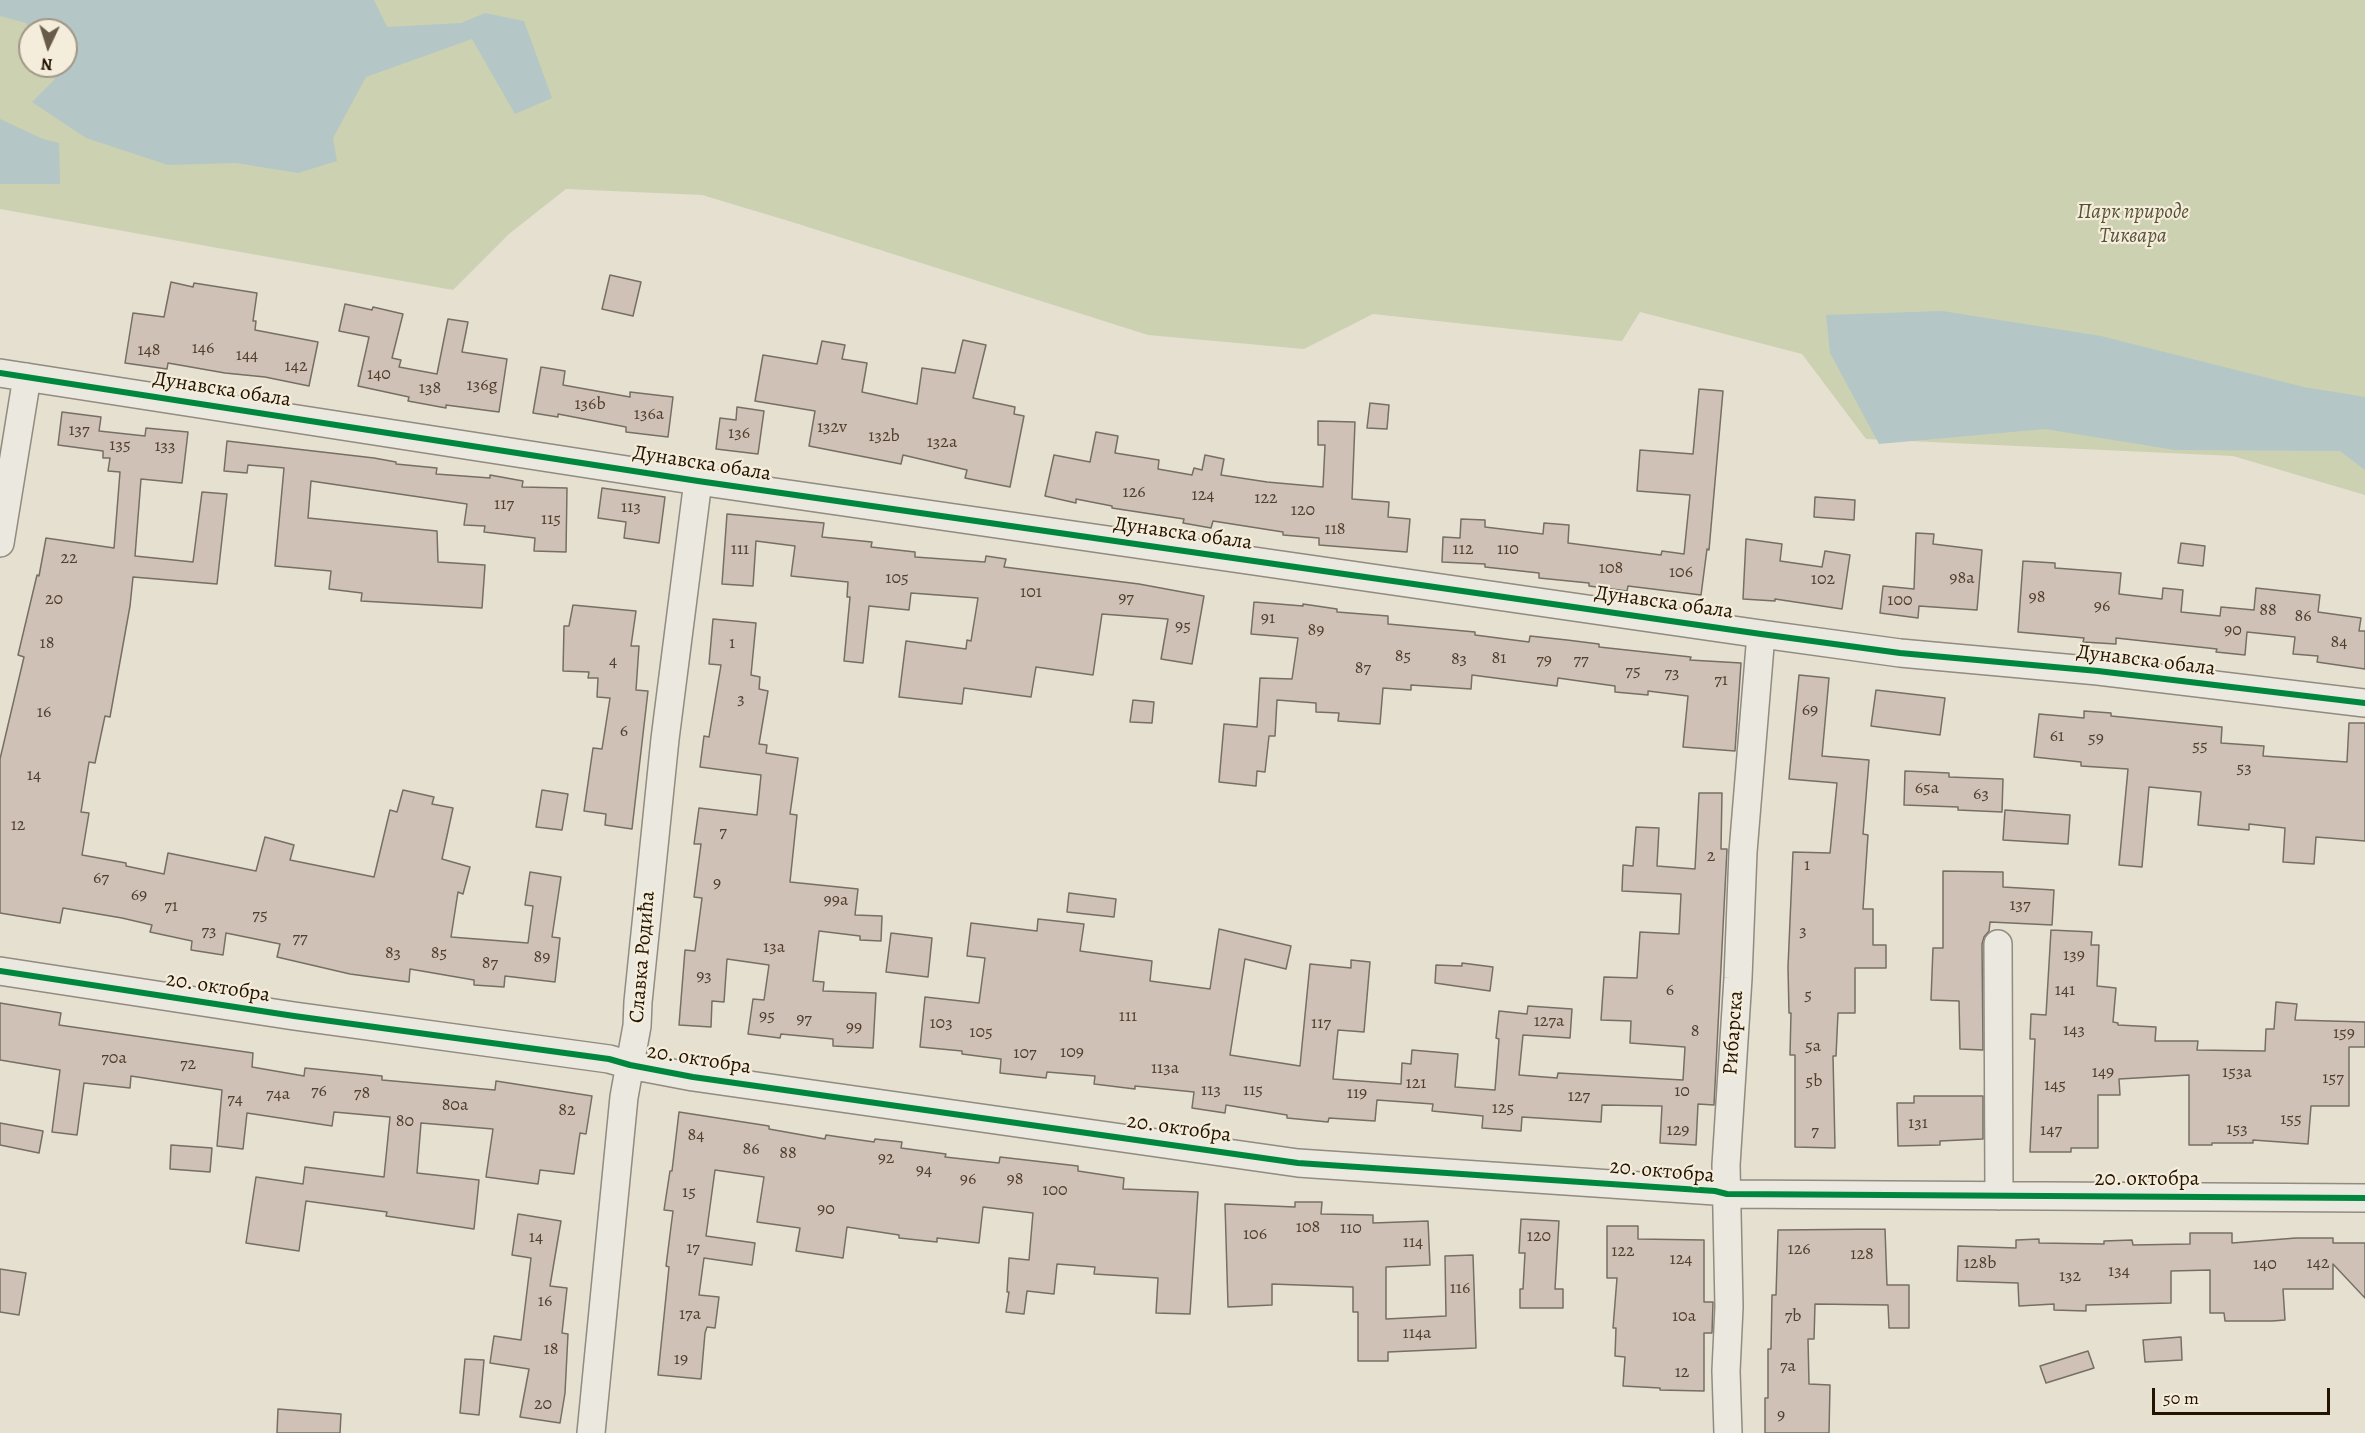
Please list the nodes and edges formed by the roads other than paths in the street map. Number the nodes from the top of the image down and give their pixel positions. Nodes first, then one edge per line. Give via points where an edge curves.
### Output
1 (0, 373) edge
2 (27, 376) junction
3 (698, 481) junction
4 (0, 543) edge
5 (1761, 634) junction
6 (2365, 703) edge
7 (1998, 944) dead end
8 (0, 971) edge
9 (630, 1065) junction
10 (1727, 1194) junction
11 (1999, 1196) junction
12 (2365, 1198) edge
13 (591, 1433) edge
14 (1728, 1433) edge

1 - 2 street, Дунавска обала
2 - 3 street, Дунавска обала
2 - 4 street
3 - 5 street, Дунавска обала
3 - 9 street, Славка Родића
5 - 6 street, Дунавска обала
5 - 10 street, Рибарска via 1743,852
7 - 11 street
8 - 9 street, 20. октобра
9 - 10 street, 20. октобра via 1298,1163
9 - 13 street, Славка Родића via 622,1109
10 - 11 street, 20. октобра
10 - 14 street, Рибарска
11 - 12 street, 20. октобра

